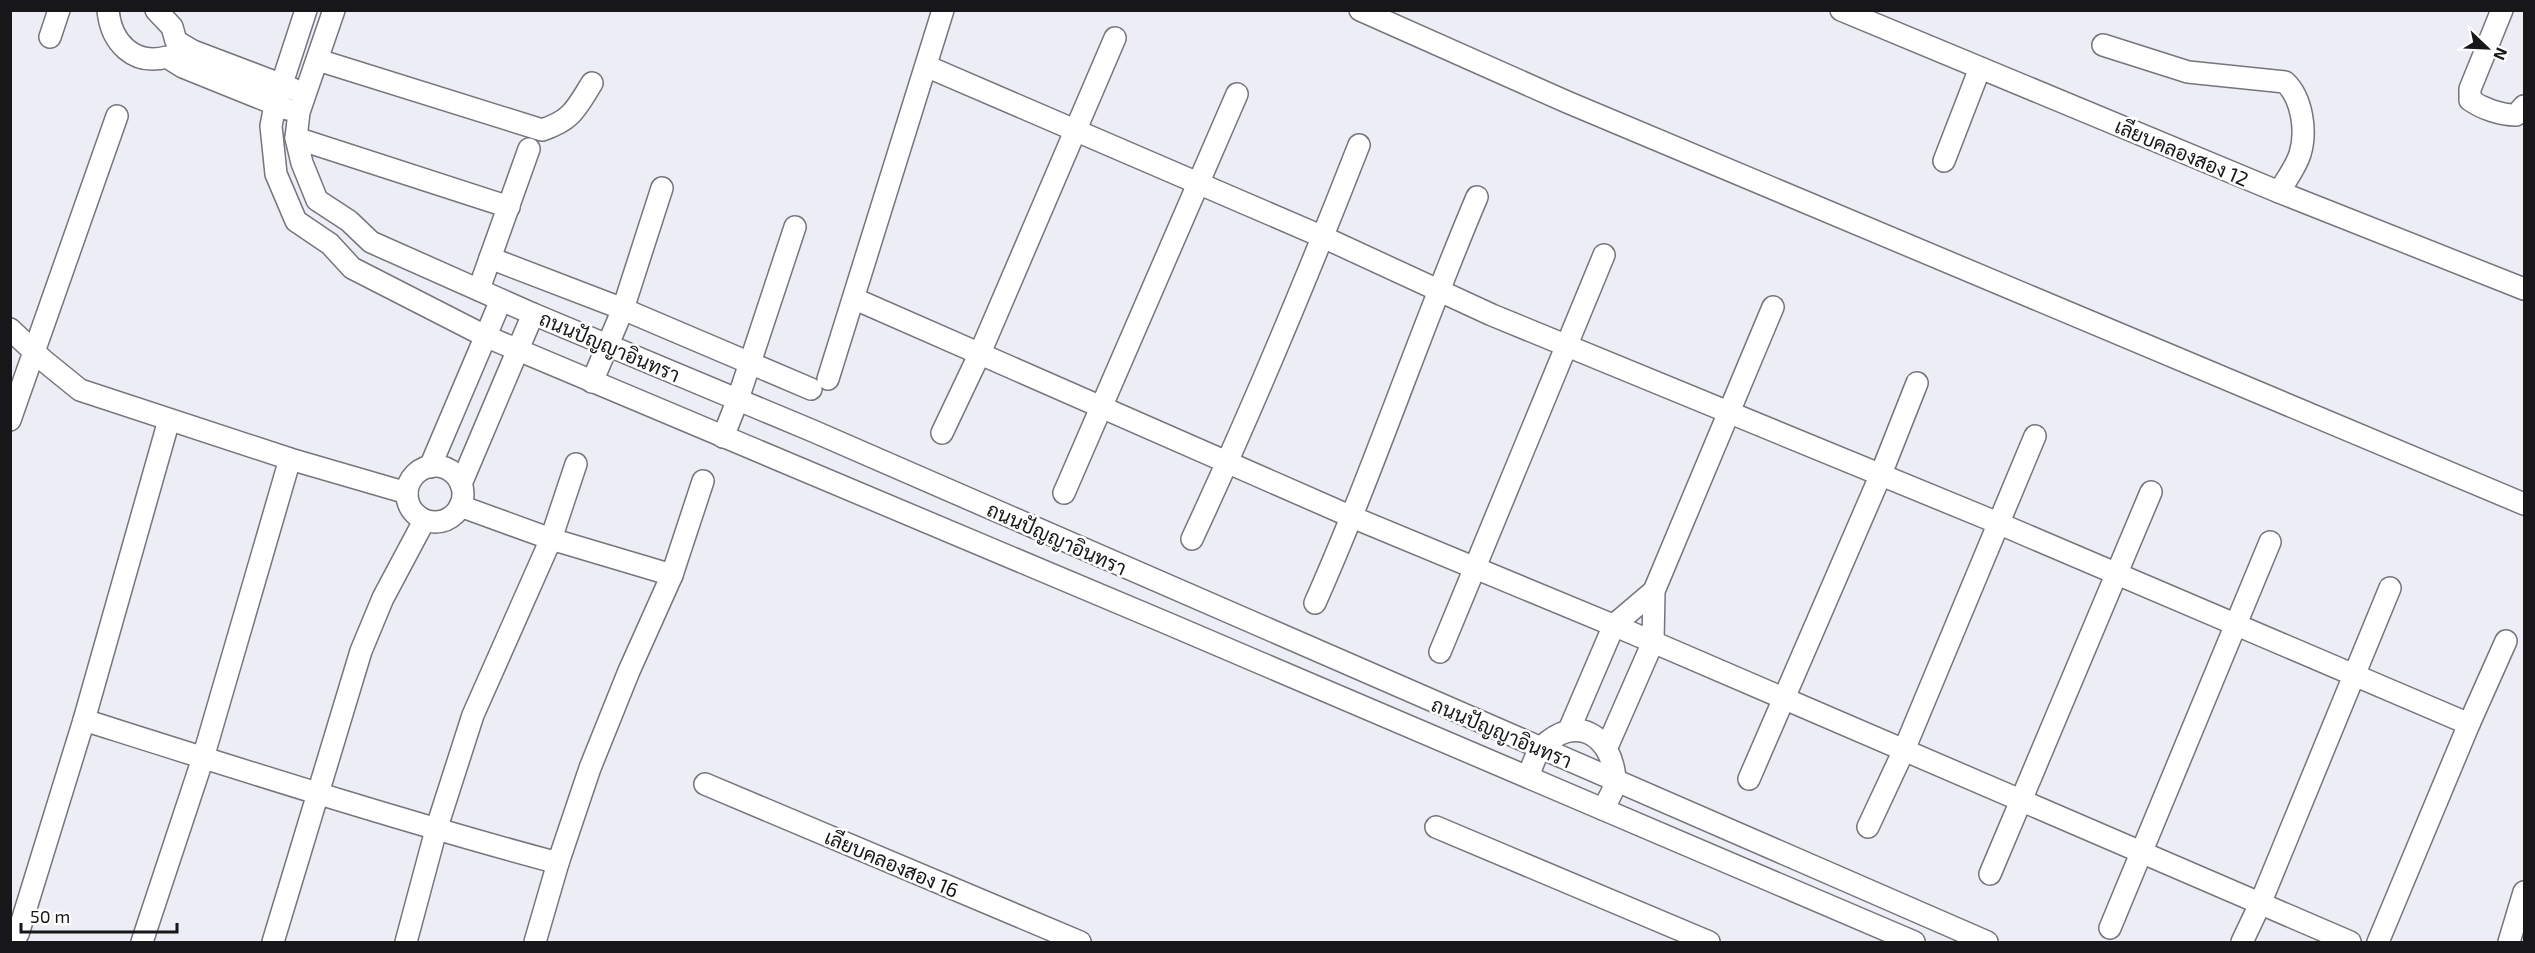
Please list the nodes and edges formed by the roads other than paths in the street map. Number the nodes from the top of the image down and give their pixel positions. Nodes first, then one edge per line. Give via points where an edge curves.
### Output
1 (59, 10) edge
2 (108, 10) edge
3 (156, 10) edge
4 (306, 10) edge
5 (334, 10) edge
6 (943, 10) edge
7 (1360, 10) edge
8 (1841, 10) edge
9 (2502, 10) edge
10 (50, 37) dead end
11 (1115, 39) dead end
12 (2103, 45) dead end
13 (172, 49) junction
14 (318, 60) junction
15 (926, 66) junction
16 (1980, 68) junction
17 (592, 82) dead end
18 (282, 85) junction
19 (1237, 94) dead end
20 (302, 103) junction
21 (275, 105) junction
22 (2524, 106) edge
23 (117, 116) dead end
24 (1076, 130) junction
25 (296, 138) junction
26 (1359, 145) dead end
27 (529, 149) dead end
28 (1944, 161) dead end
29 (1198, 184) junction
30 (662, 188) dead end
31 (2279, 192) junction
32 (1477, 197) dead end
33 (509, 207) junction
34 (795, 227) dead end
35 (1323, 237) junction
36 (1604, 255) dead end
37 (490, 258) junction
38 (479, 289) junction
39 (1438, 289) junction
40 (2524, 290) edge
41 (855, 299) junction
42 (501, 300) junction
43 (1773, 307) dead end
44 (623, 309) junction
45 (534, 314) junction
46 (10, 329) edge
47 (485, 336) junction
48 (609, 344) junction
49 (1568, 345) junction
50 (518, 349) junction
51 (34, 351) junction
52 (980, 353) junction
53 (750, 364) junction
54 (592, 382) junction
55 (1917, 383) dead end
56 (738, 399) junction
57 (1101, 406) junction
58 (1728, 410) junction
59 (10, 420) edge
60 (169, 420) junction
61 (942, 433) dead end
62 (2035, 436) dead end
63 (723, 437) junction
64 (290, 459) junction
65 (1228, 462) junction
66 (576, 464) dead end
67 (430, 467) junction
68 (1881, 474) junction
69 (703, 481) dead end
70 (461, 484) junction
71 (2151, 492) dead end
72 (407, 493) junction
73 (1064, 493) dead end
74 (2524, 504) edge
75 (460, 506) junction
76 (1352, 517) junction
77 (424, 521) junction
78 (1998, 523) junction
79 (551, 539) junction
80 (1192, 539) dead end
81 (2270, 542) dead end
82 (1476, 568) junction
83 (2117, 574) junction
84 (672, 575) junction
85 (2390, 588) dead end
86 (1654, 591) junction
87 (1315, 603) dead end
88 (1614, 625) junction
89 (2237, 625) junction
90 (2506, 641) dead end
91 (1653, 642) junction
92 (1440, 652) dead end
93 (2353, 675) junction
94 (1784, 698) junction
95 (84, 720) junction
96 (2469, 724) junction
97 (1569, 730) junction
98 (1607, 747) junction
99 (1540, 748) junction
100 (1904, 750) junction
101 (203, 758) junction
102 (1528, 777) junction
103 (1749, 779) dead end
104 (1616, 781) junction
105 (705, 784) dead end
106 (318, 795) junction
107 (2022, 801) junction
108 (1603, 809) junction
109 (1436, 826) dead end
110 (1868, 827) dead end
111 (436, 830) junction
112 (2142, 852) junction
113 (558, 863) junction
114 (1990, 874) dead end
115 (2524, 892) edge
116 (2260, 904) junction
117 (2110, 928) dead end
118 (18, 934) dead end
119 (142, 942) edge
120 (273, 942) edge
121 (406, 942) edge
122 (535, 942) edge
123 (1080, 942) edge
124 (1709, 942) edge
125 (1914, 942) edge
126 (1987, 942) edge
127 (2242, 942) edge
128 (2350, 942) edge
129 (2378, 942) edge
130 (2508, 942) edge

1 - 10 street
2 - 13 street via 117,42 135,55 154,61
3 - 13 street via 172,27
4 - 18 street, ถนนปัญญาอินทรา
5 - 14 street, ถนนปัญญาอินทรา
6 - 15 street
7 - 74 street via 1588,111
8 - 16 street, เลียบคลองสอง 12
9 - 22 street via 2470,89 2470,100 2505,115 2516,115
11 - 24 street
12 - 31 street via 2188,72 2285,82 2295,91 2304,128 2300,154
13 - 18 street via 193,51
13 - 21 street via 183,67
14 - 17 street via 542,130 561,124 575,111
14 - 20 street, ถนนปัญญาอินทรา
15 - 24 street
15 - 41 street
16 - 28 street
16 - 31 street, เลียบคลองสอง 12
18 - 20 street
18 - 21 street, ถนนปัญญาอินทรา
19 - 29 street
20 - 21 street
20 - 25 street, ถนนปัญญาอินทรา
21 - 47 street, ถนนปัญญาอินทรา via 271,126 276,174 296,221 330,244 352,268
23 - 51 street
24 - 29 street
24 - 52 street
25 - 33 street
25 - 38 street, ถนนปัญญาอินทรา via 317,200 349,221 371,242
26 - 35 street
27 - 33 street
29 - 35 street
29 - 57 street
30 - 44 street
31 - 40 street, เลียบคลองสอง 12
32 - 39 street
33 - 37 street
34 - 53 street
35 - 39 street
35 - 65 street
36 - 49 street
37 - 38 street
37 - 44 street
38 - 42 street, ถนนปัญญาอินทรา
39 - 49 street
39 - 76 street
41 - 52 street
41 - 53 street via 819,384
42 - 45 street, ถนนปัญญาอินทรา
42 - 47 street
43 - 58 street
44 - 48 street
44 - 53 street
45 - 48 street, ถนนปัญญาอินทรา
45 - 50 street
46 - 51 street
47 - 50 street, ถนนปัญญาอินทรา
47 - 67 street
48 - 54 street
48 - 56 street, ถนนปัญญาอินทรา
49 - 58 street
49 - 82 street
50 - 54 street, ถนนปัญญาอินทรา
50 - 70 street
51 - 59 street
51 - 60 street via 80,390
52 - 57 street
52 - 61 street
53 - 56 street
54 - 63 street, ถนนปัญญาอินทรา
55 - 68 street
56 - 63 street
56 - 99 street, ถนนปัญญาอินทรา
57 - 65 street
57 - 73 street
58 - 68 street
58 - 86 street
60 - 64 street
60 - 95 street
62 - 78 street
63 - 102 street, ถนนปัญญาอินทรา
64 - 72 street
64 - 101 street
65 - 76 street
65 - 80 street
66 - 79 street
67 - 70 street via 449,470
67 - 72 street via 414,476
68 - 78 street
68 - 94 street
69 - 84 street
70 - 75 street
71 - 83 street
72 - 77 street via 411,510
75 - 77 street via 451,517 438,523
75 - 79 street
76 - 82 street
76 - 87 street
77 - 106 street via 382,598 361,651
78 - 83 street
78 - 100 street
79 - 84 street
79 - 111 street via 488,677
81 - 89 street
82 - 88 street
82 - 92 street
83 - 89 street
83 - 107 street
84 - 113 street via 597,748
85 - 93 street
86 - 88 street
86 - 91 street
88 - 91 street
88 - 97 street
89 - 93 street
89 - 112 street
90 - 96 street
91 - 94 street
91 - 98 street
93 - 96 street
93 - 116 street
94 - 100 street
94 - 103 street
95 - 101 street
95 - 118 street
96 - 129 street
97 - 98 street via 1591,732
97 - 99 street
98 - 104 street
99 - 102 street
99 - 104 street, ถนนปัญญาอินทรา
100 - 107 street
100 - 110 street
101 - 106 street
101 - 119 street
102 - 108 street, ถนนปัญญาอินทรา
104 - 108 street
104 - 126 street, ถนนปัญญาอินทรา
105 - 123 street, เลียบคลองสอง 16
106 - 111 street
106 - 120 street
107 - 112 street
107 - 114 street
108 - 125 street, ถนนปัญญาอินทรา
109 - 124 street
111 - 113 street
111 - 121 street
112 - 116 street
112 - 117 street
113 - 122 street
115 - 130 street
116 - 127 street
116 - 128 street

